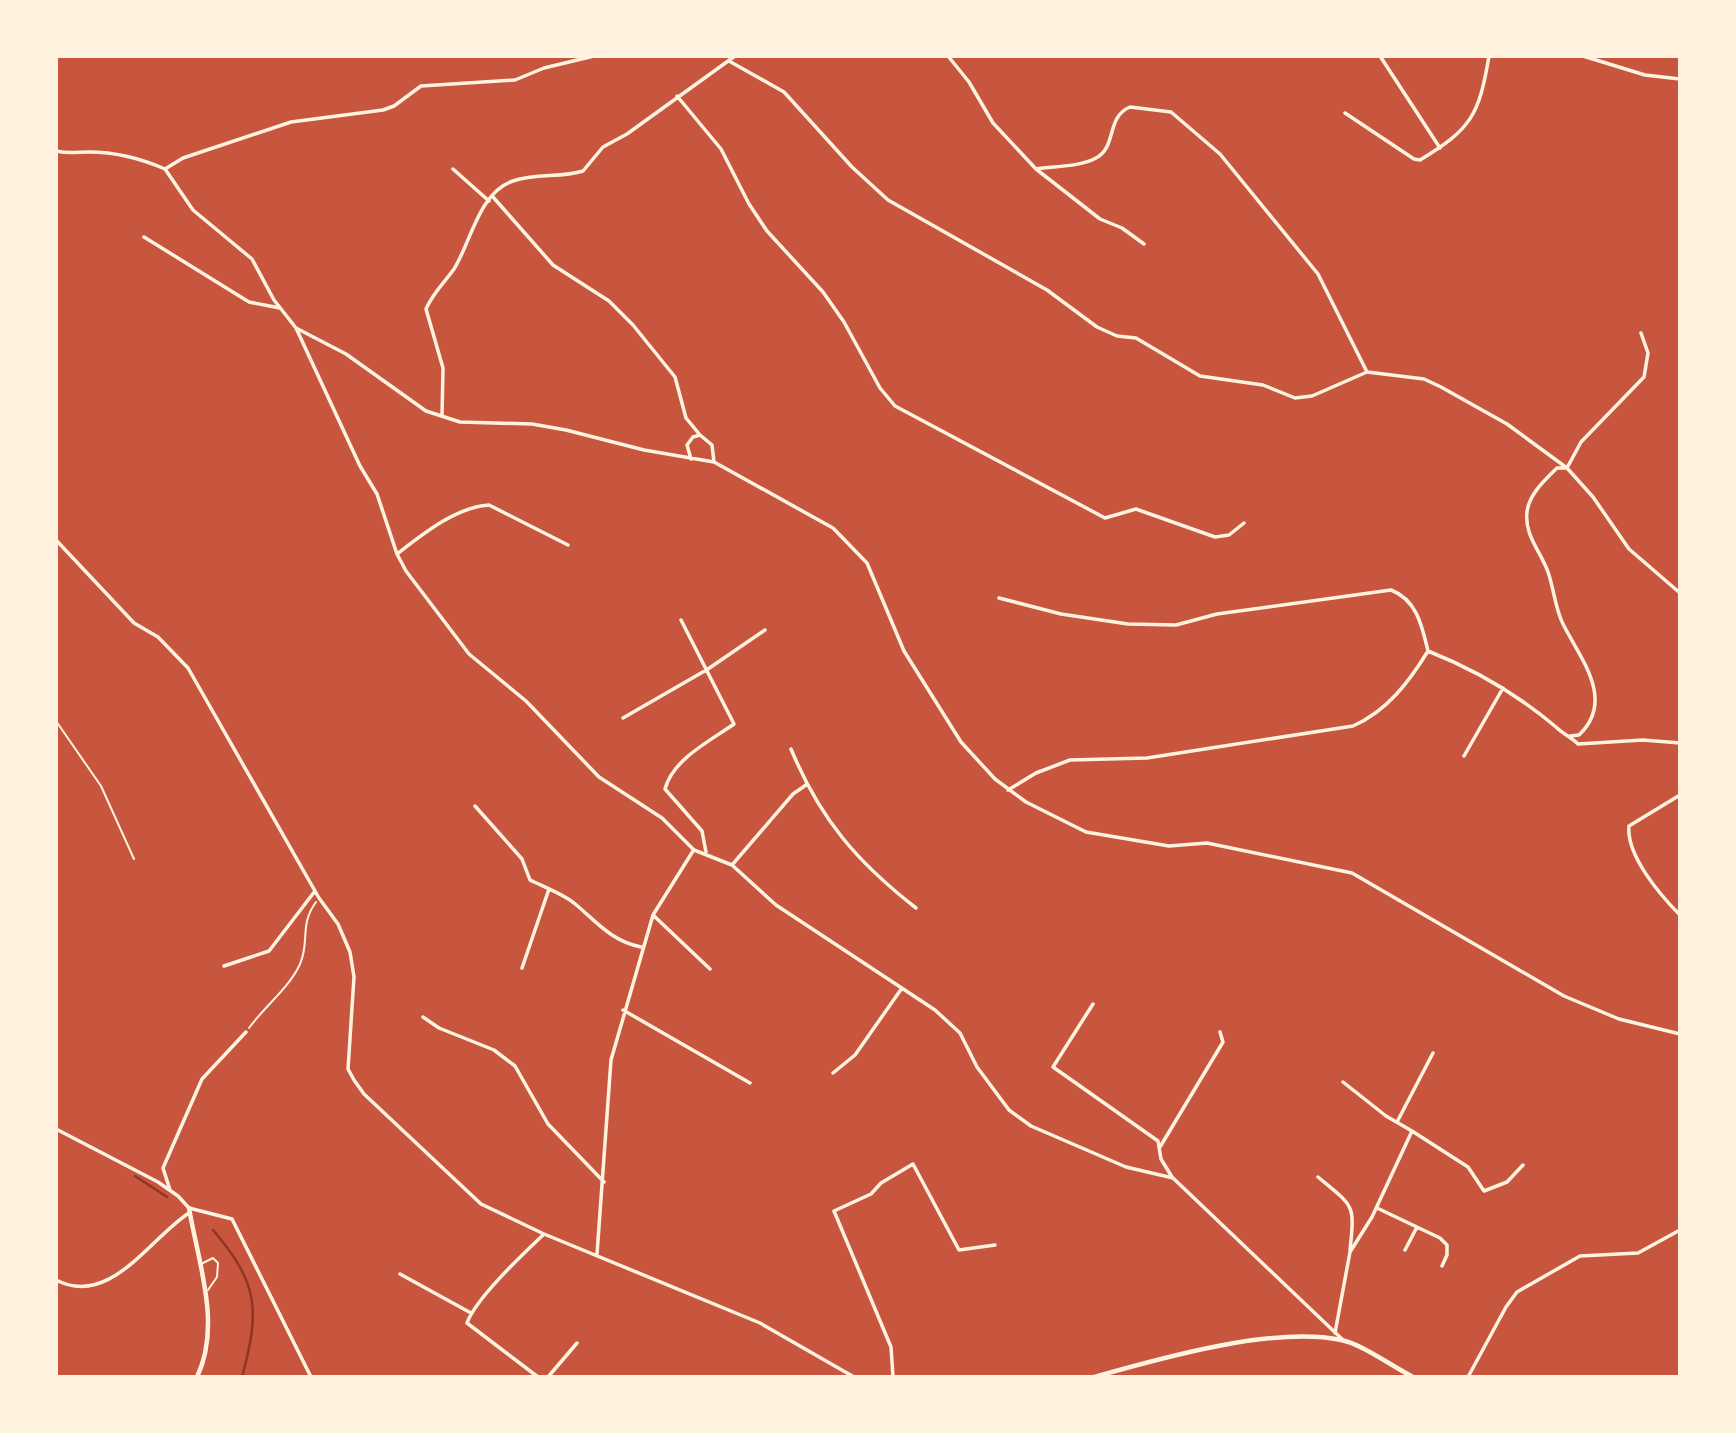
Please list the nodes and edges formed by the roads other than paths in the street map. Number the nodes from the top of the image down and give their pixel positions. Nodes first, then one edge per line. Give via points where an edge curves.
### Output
1 (594, 56) edge
2 (735, 56) edge
3 (948, 56) edge
4 (1380, 56) edge
5 (1489, 56) edge
6 (1583, 56) edge
7 (729, 61) junction
8 (1680, 79) edge
9 (677, 96) junction
10 (1345, 113) dead end
11 (1440, 148) junction
12 (56, 151) edge
13 (165, 169) junction
14 (453, 169) dead end
15 (1036, 169) junction
16 (491, 199) junction
17 (144, 237) dead end
18 (1144, 244) dead end
19 (280, 308) junction
20 (296, 328) junction
21 (1642, 333) dead end
22 (1367, 372) junction
23 (442, 416) junction
24 (700, 435) junction
25 (691, 459) junction
26 (714, 462) junction
27 (1567, 468) junction
28 (1244, 523) dead end
29 (56, 540) edge
30 (568, 545) dead end
31 (397, 554) junction
32 (1680, 593) edge
33 (999, 598) dead end
34 (681, 620) dead end
35 (765, 630) dead end
36 (1428, 651) junction
37 (708, 669) junction
38 (1503, 688) junction
39 (623, 718) dead end
40 (1570, 736) junction
41 (1680, 743) edge
42 (792, 749) dead end
43 (1464, 756) dead end
44 (806, 785) junction
45 (1008, 790) junction
46 (1680, 795) edge
47 (475, 806) dead end
48 (694, 850) junction
49 (706, 852) junction
50 (732, 865) junction
51 (549, 889) junction
52 (315, 891) junction
53 (916, 908) dead end
54 (653, 915) junction
55 (1680, 915) edge
56 (642, 947) junction
57 (224, 966) dead end
58 (522, 968) dead end
59 (710, 969) dead end
60 (902, 988) junction
61 (1093, 1004) dead end
62 (624, 1010) junction
63 (423, 1017) dead end
64 (246, 1032) road end
65 (1220, 1032) dead end
66 (1680, 1034) edge
67 (1433, 1053) dead end
68 (833, 1073) dead end
69 (1343, 1082) dead end
70 (750, 1083) dead end
71 (1397, 1122) junction
72 (56, 1129) edge
73 (1412, 1131) junction
74 (1160, 1147) junction
75 (1523, 1165) dead end
76 (1318, 1177) dead end
77 (1173, 1178) junction
78 (604, 1182) junction
79 (171, 1192) junction
80 (1377, 1208) junction
81 (189, 1210) junction
82 (1416, 1227) junction
83 (1680, 1230) edge
84 (544, 1234) junction
85 (995, 1245) dead end
86 (1405, 1250) dead end
87 (1349, 1252) junction
88 (597, 1254) junction
89 (201, 1264) junction
90 (1441, 1266) dead end
91 (400, 1274) dead end
92 (56, 1280) edge
93 (205, 1294) junction
94 (471, 1313) junction
95 (1335, 1333) junction
96 (1343, 1340) junction
97 (577, 1343) dead end
98 (197, 1377) edge
99 (311, 1377) edge
100 (538, 1377) edge
101 (548, 1377) edge
102 (854, 1377) edge
103 (893, 1377) edge
104 (1094, 1377) edge
105 (1413, 1377) edge
106 (1468, 1377) edge

1 - 13 street via 515,80 421,86 383,110 291,122 183,158
2 - 7 street
3 - 15 street via 993,123
4 - 11 street
5 - 11 street via 1472,117 1460,135
6 - 8 street via 1645,75
7 - 9 street
7 - 22 street via 784,92 888,200 1047,290 1097,327 1136,338 1200,376 1263,385 1295,398 1312,396
9 - 16 street via 596,153 583,171 514,181
9 - 28 street via 721,149 767,231 844,323 895,406 1105,518 1136,509 1215,537 1229,535
10 - 11 street via 1414,159
12 - 13 street via 114,155
13 - 19 street via 193,210 252,260
14 - 16 street
15 - 18 street via 1100,219
15 - 22 street via 1094,159 1107,146 1121,111 1138,106 1171,112 1220,154 1318,274
16 - 23 street via 455,267 426,309 443,368
16 - 24 street via 554,265 609,301 633,325 675,377 686,418
17 - 19 street via 249,302
19 - 20 street
20 - 23 street via 346,354 413,403
20 - 31 street via 377,495
21 - 27 street via 1648,353 1644,377 1581,442
22 - 27 street via 1424,379 1441,387 1507,424
23 - 25 street via 460,422 555,428
24 - 25 street via 687,445
24 - 26 street via 712,444
25 - 26 street
26 - 45 street via 812,515 857,550 881,592 904,651 961,742
27 - 32 street via 1629,549
27 - 40 street via 1557,468 1535,491 1527,512 1532,543 1548,572 1563,624 1594,684 1591,722 1579,735
29 - 52 street via 134,623 158,637 188,668
30 - 31 street via 489,505 428,530
31 - 48 street via 420,592 469,654 527,701 599,776 662,818
33 - 36 street via 1061,614 1128,624 1176,625 1217,614 1391,590 1402,594 1420,617
34 - 37 street
35 - 37 street
36 - 38 street
36 - 45 street via 1411,678 1376,716 1353,726 1147,758 1070,760
37 - 39 street
37 - 49 street via 734,724 689,755 668,778 665,789 702,831
38 - 40 street
38 - 43 street
40 - 41 street via 1578,744
42 - 44 street
44 - 50 street
44 - 53 street via 846,845 877,878
45 - 66 street via 1086,832 1169,846 1207,843 1352,873 1564,996 1619,1019
46 - 55 street via 1629,827 1628,840 1662,896
47 - 51 street via 522,859 530,880
48 - 49 street
48 - 54 street
49 - 50 street
50 - 60 street via 776,905
51 - 56 street via 607,933
51 - 58 street
52 - 57 street via 269,951
52 - 84 street via 338,924 350,952 354,978 348,1069 354,1080 481,1204
54 - 56 street
54 - 59 street
56 - 62 street
60 - 68 street via 855,1055
60 - 77 street via 960,1033 992,1090 1031,1126 1126,1167
61 - 74 street via 1053,1067 1142,1129
62 - 70 street
62 - 78 street via 607,1092
63 - 78 street via 494,1050 516,1066 548,1124
64 - 79 street via 202,1079 194,1096 163,1168
65 - 74 street via 1223,1042
67 - 71 street
69 - 71 street
71 - 73 street
72 - 79 street
73 - 75 street via 1468,1167 1484,1191 1507,1182
73 - 80 street
74 - 77 street via 1161,1159
76 - 87 street via 1354,1215
77 - 95 street
78 - 88 street
79 - 81 street
80 - 82 street
80 - 87 street
81 - 89 street
81 - 92 street via 120,1273 98,1285 75,1288
81 - 99 street via 232,1219
82 - 86 street
82 - 90 street via 1447,1245
83 - 106 street via 1639,1253 1580,1256 1517,1292
84 - 88 street
84 - 94 street via 503,1273
85 - 103 street via 958,1250 913,1164 881,1182 871,1194 834,1211 891,1347
87 - 95 street
88 - 102 street via 760,1323
89 - 93 street
89 - 93 lane via 213,1258 219,1269
91 - 94 street
93 - 98 street via 207,1346
94 - 100 street via 467,1323
95 - 96 street
96 - 104 street via 1285,1337 1173,1354
96 - 105 street
97 - 101 street

